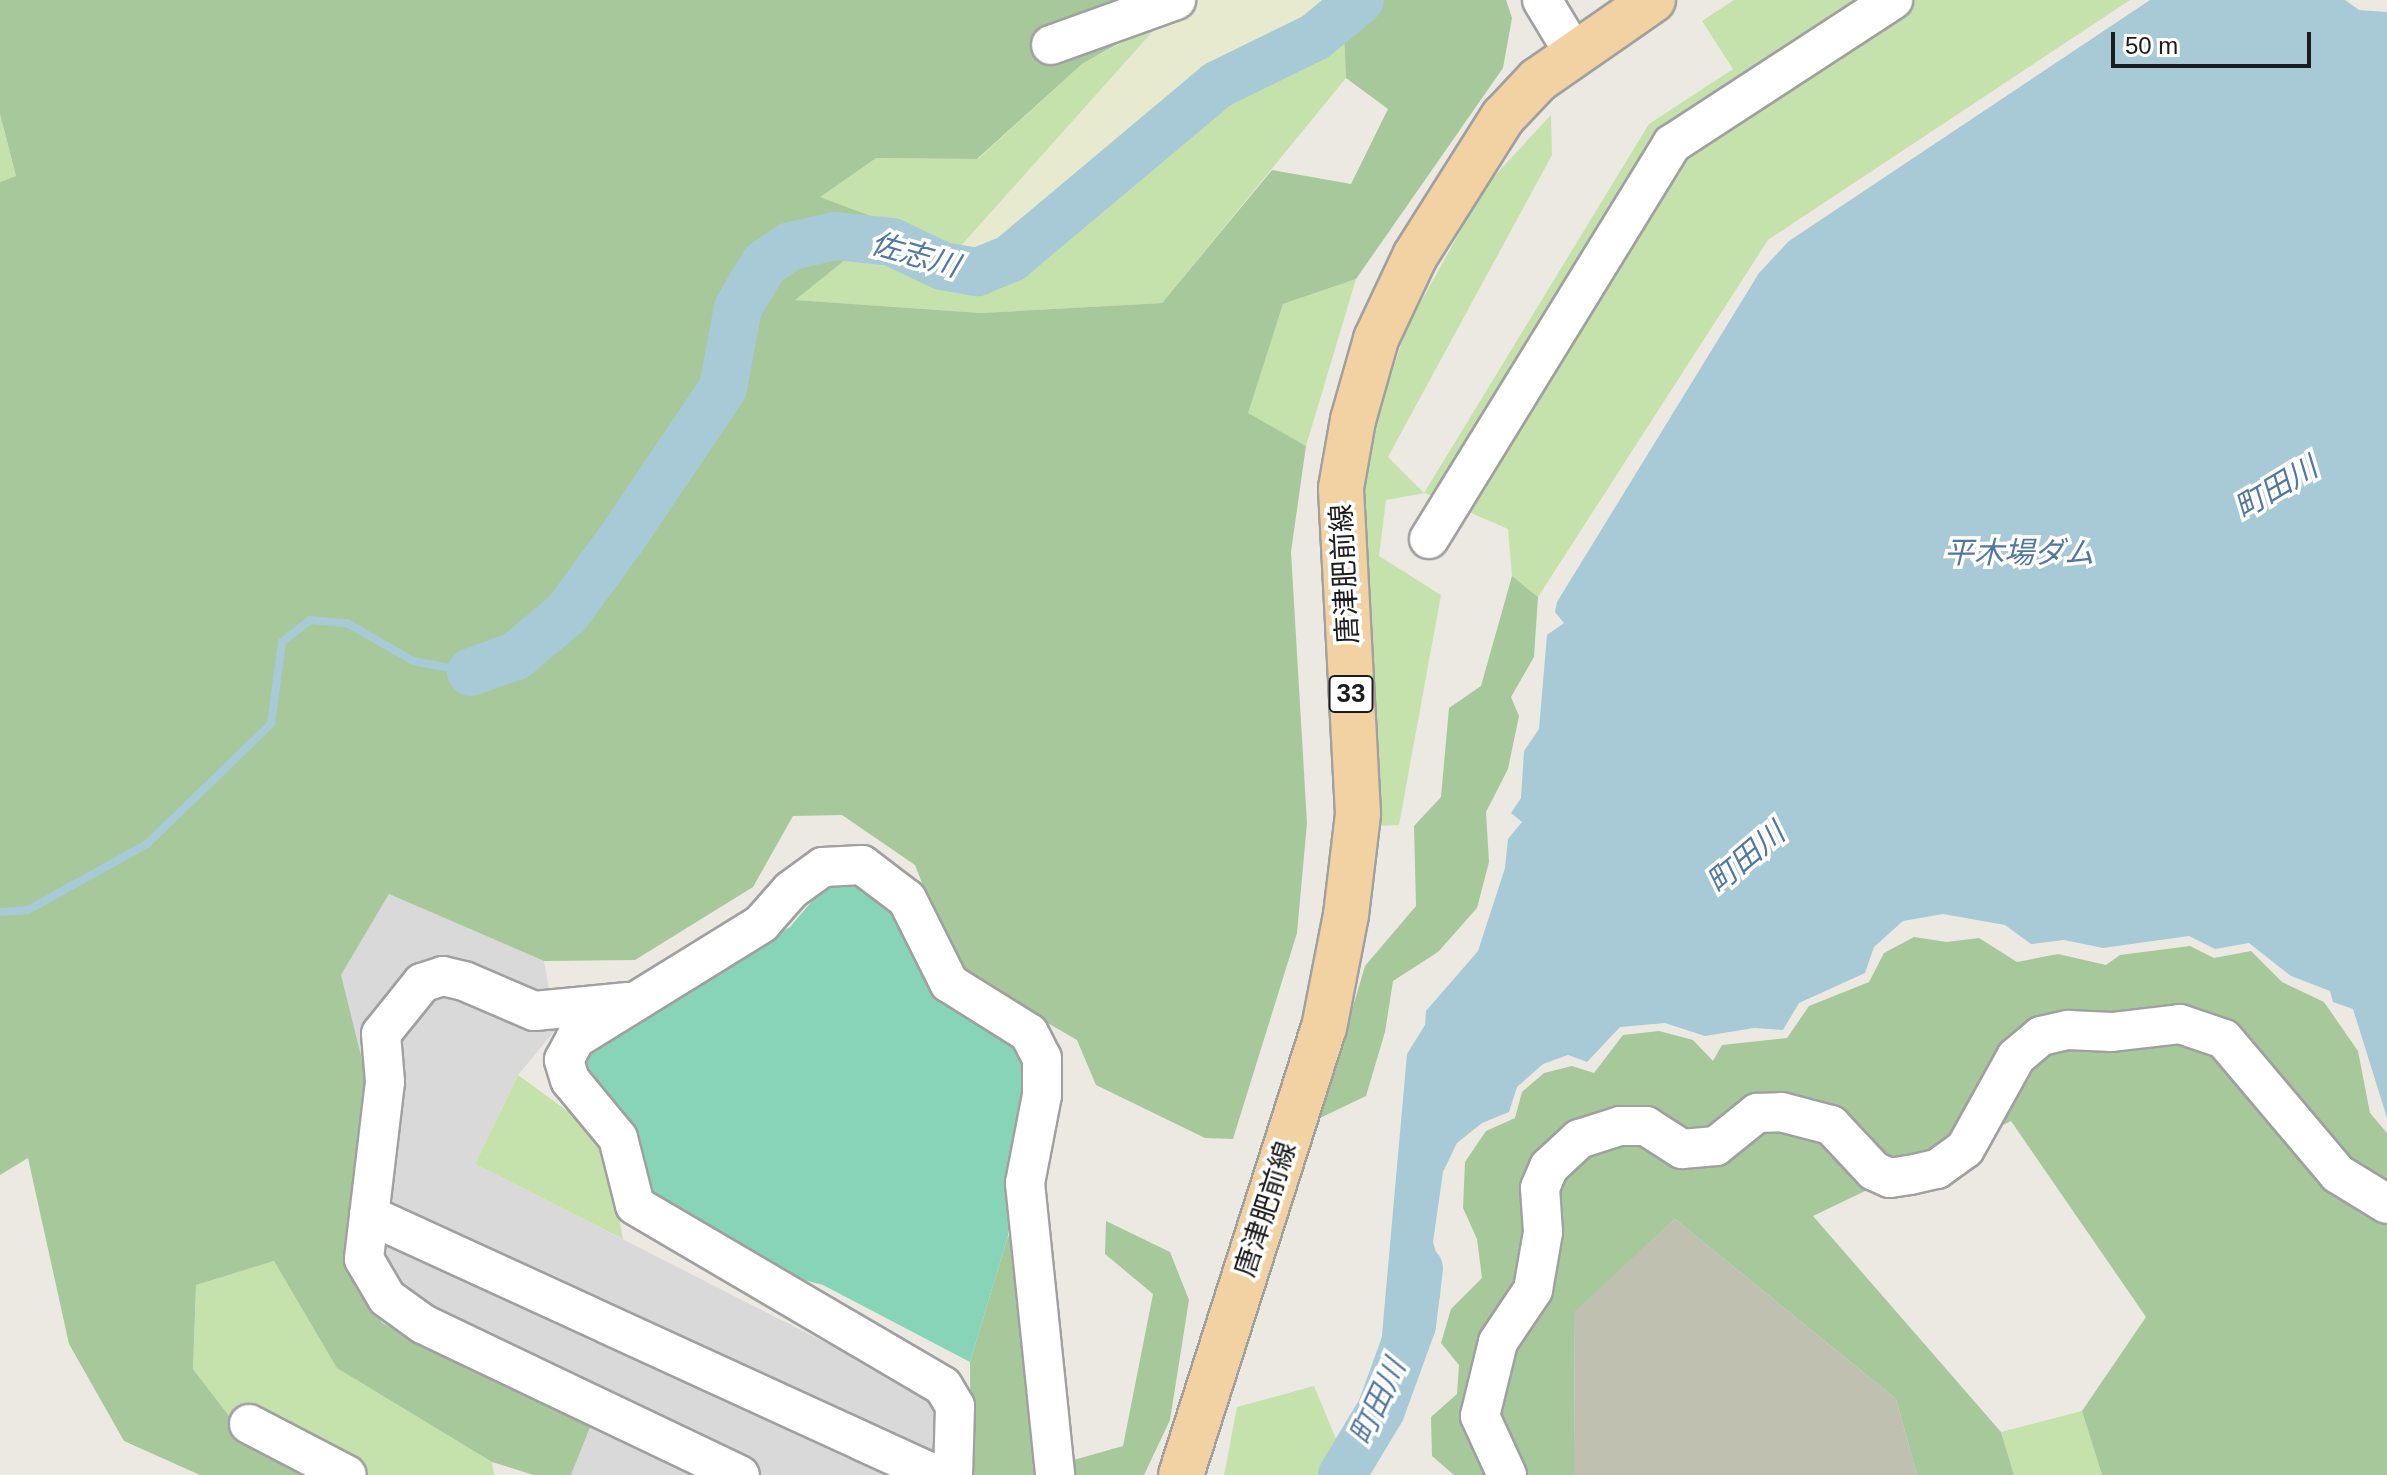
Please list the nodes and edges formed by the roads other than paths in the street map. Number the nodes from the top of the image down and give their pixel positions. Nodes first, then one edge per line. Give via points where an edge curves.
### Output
1 (1176, 0) edge
2 (1542, 0) edge
3 (1653, 0) edge
4 (1893, 0) edge
5 (1051, 45) dead end
6 (1574, 53) junction
7 (1429, 539) dead end
8 (631, 1002) junction
9 (2387, 1204) edge
10 (369, 1215) junction
11 (249, 1424) dead end
12 (347, 1475) edge
13 (740, 1475) edge
14 (936, 1475) edge
15 (953, 1475) edge
16 (1055, 1475) edge
17 (1181, 1475) edge
18 (1507, 1475) edge

1 - 5 street
2 - 6 street
3 - 6 main road, 唐津肥前線 / 33
4 - 7 street via 1672,144
6 - 17 main road, 唐津肥前線 / 33 via 1503,117 1458,184 1415,256 1376,339 1353,420 1341,488 1358,814 1346,915 1324,1028
8 - 10 street via 534,1011 464,981 443,976 422,983 381,1034 385,1082
8 - 15 street via 575,1039 564,1060 570,1080 618,1138 635,1205 943,1386 955,1406
8 - 16 street via 761,924 791,890 823,867 862,865 907,899 949,983 1029,1033 1042,1058 1042,1095 1025,1183
9 - 18 street via 2338,1174 2224,1039 2180,1024 2041,1036 2016,1057 1965,1149 1937,1169 1910,1175 1890,1178 1874,1171 1831,1125 1781,1112 1757,1113 1716,1146 1682,1149 1646,1126 1620,1126 1579,1139 1549,1167 1540,1188 1543,1232 1533,1290 1498,1342 1480,1416 1487,1441
10 - 13 street via 364,1259 387,1298 423,1324
10 - 14 street
11 - 12 street

